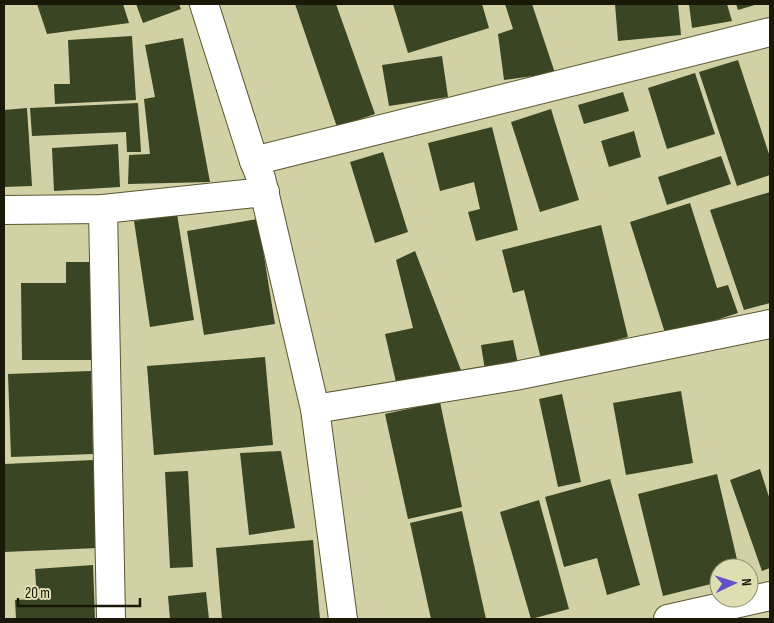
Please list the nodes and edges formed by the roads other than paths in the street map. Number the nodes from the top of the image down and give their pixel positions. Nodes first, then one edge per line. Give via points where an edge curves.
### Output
1 (204, 4) edge
2 (770, 32) edge
3 (254, 161) junction
4 (265, 192) junction
5 (103, 209) junction
6 (4, 210) edge
7 (770, 324) edge
8 (315, 410) junction
9 (770, 596) edge
10 (111, 619) edge
11 (343, 619) edge
12 (668, 619) edge

1 - 3 street
2 - 3 street
3 - 4 street
4 - 5 street
4 - 8 street
5 - 6 street
5 - 10 street
7 - 8 street via 515,376
8 - 11 street
9 - 12 street

